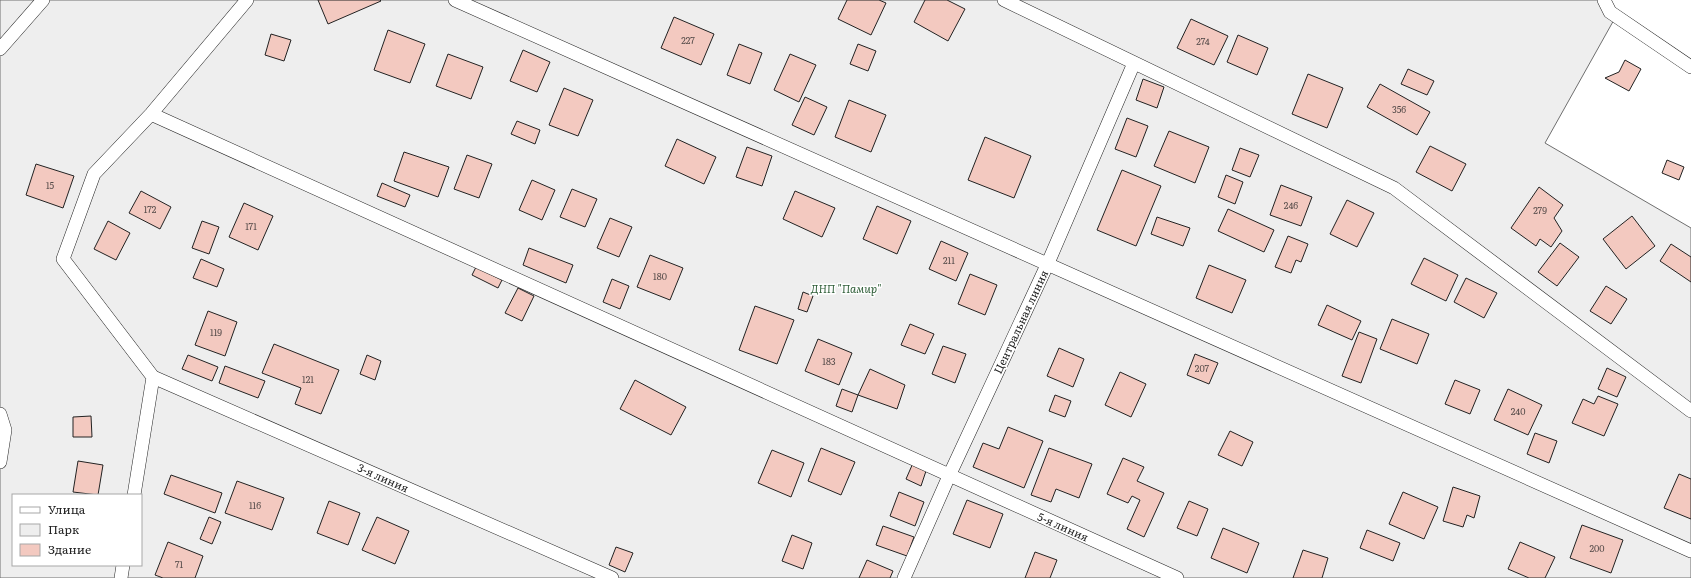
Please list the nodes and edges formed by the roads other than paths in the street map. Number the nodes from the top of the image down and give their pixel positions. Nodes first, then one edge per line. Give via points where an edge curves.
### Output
1 (43, 0) edge
2 (247, 0) edge
3 (455, 0) edge
4 (1004, 0) edge
5 (1604, 0) edge
6 (0, 49) edge
7 (1134, 63) junction
8 (1691, 67) edge
9 (151, 114) junction
10 (1048, 263) junction
11 (153, 377) junction
12 (1691, 411) edge
13 (0, 414) edge
14 (0, 462) edge
15 (949, 476) junction
16 (134, 494) edge
17 (1691, 551) edge
18 (123, 566) edge
19 (121, 578) edge
20 (612, 578) edge
21 (904, 578) edge
22 (1177, 578) edge

1 - 6 street
2 - 9 street
3 - 10 street
4 - 7 street
5 - 8 street via 1610,12
7 - 10 street, Центральная линия
7 - 12 street via 1394,188
9 - 11 street via 94,174 63,259
9 - 15 street, 5-я линия
10 - 15 street, Центральная линия
10 - 17 street
11 - 16 street
11 - 20 street, 3-я линия
13 - 14 street via 4,430
15 - 21 street, Центральная линия
15 - 22 street, 5-я линия
18 - 19 street

